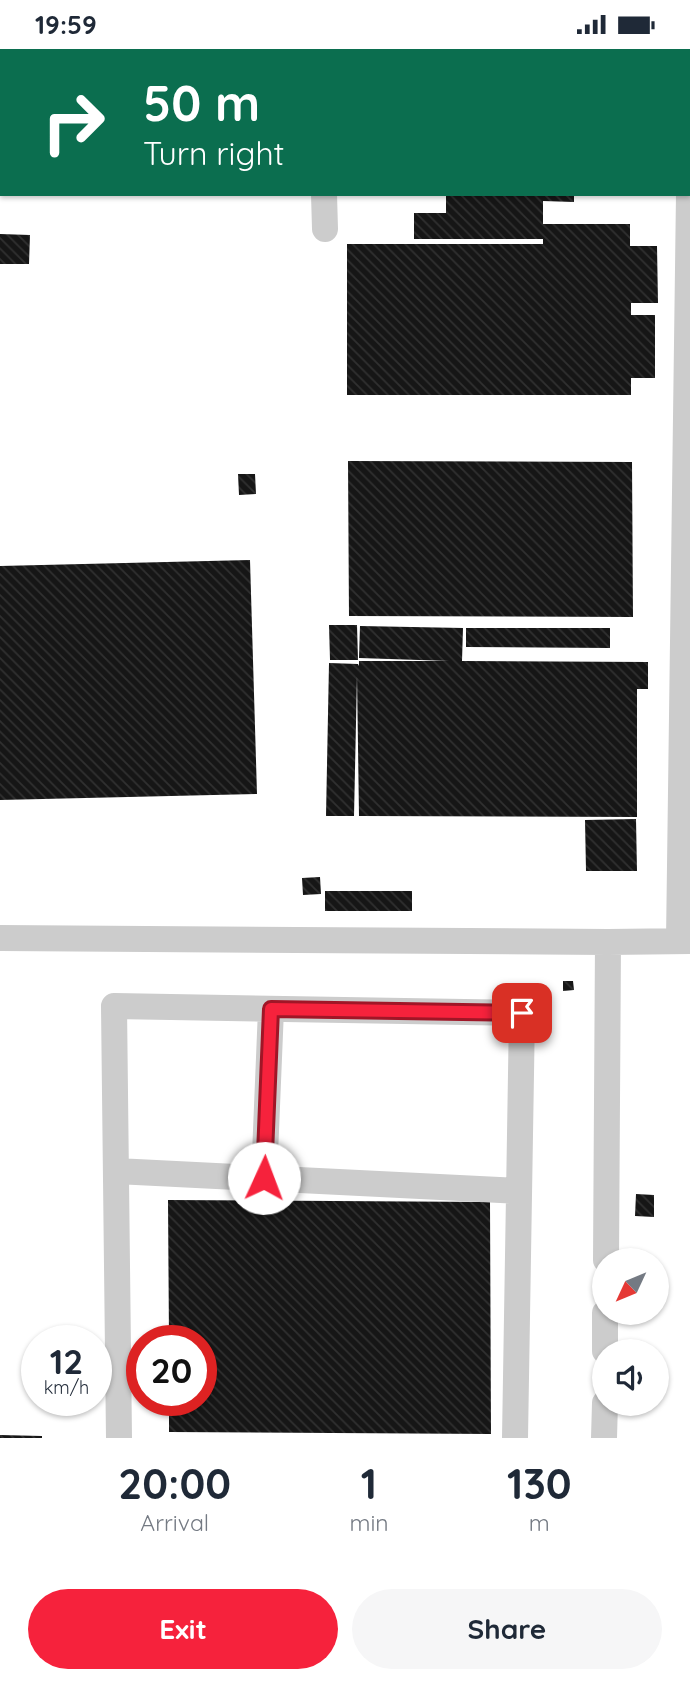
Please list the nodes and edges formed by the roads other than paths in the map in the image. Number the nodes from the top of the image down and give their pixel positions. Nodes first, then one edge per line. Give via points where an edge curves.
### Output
1 (324, 196) edge
2 (689, 196) edge
3 (325, 229) dead end
4 (0, 937) edge
5 (685, 941) edge
6 (608, 942) junction
7 (271, 1009) junction
8 (116, 1171) junction
9 (264, 1178) junction
10 (519, 1191) junction
11 (606, 1248) edge
12 (605, 1416) edge
13 (119, 1438) edge
14 (515, 1438) edge
15 (604, 1438) edge

1 - 3 street
2 - 5 street
4 - 6 street
5 - 6 street
6 - 11 street
7 - 8 street via 114,1006
7 - 9 street
7 - 10 street via 522,1013
8 - 9 street
8 - 13 street
9 - 10 street
10 - 14 street
12 - 15 street

